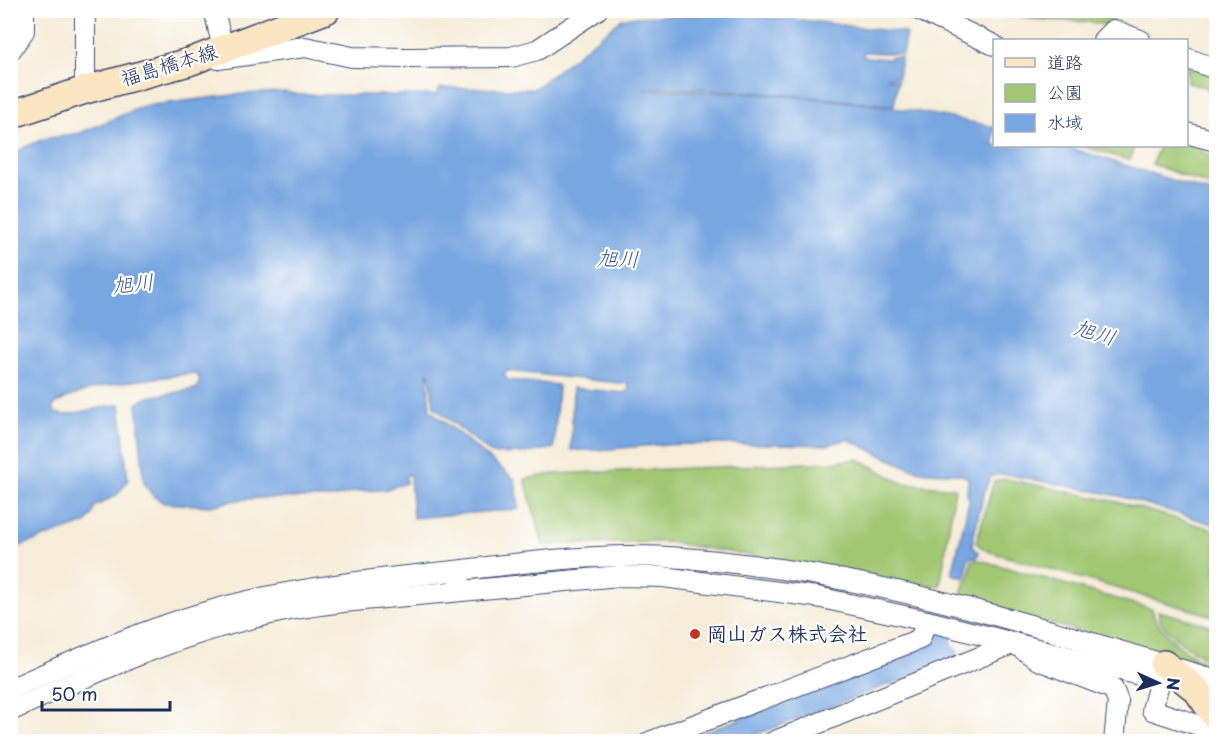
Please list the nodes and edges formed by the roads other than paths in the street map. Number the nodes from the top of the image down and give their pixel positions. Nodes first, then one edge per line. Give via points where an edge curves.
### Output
1 (24, 10) edge
2 (85, 10) edge
3 (214, 10) edge
4 (326, 10) edge
5 (597, 10) edge
6 (919, 10) edge
7 (1104, 39) edge
8 (1137, 39) edge
9 (993, 45) edge
10 (223, 49) junction
11 (10, 51) edge
12 (1188, 59) edge
13 (189, 62) junction
14 (1216, 69) edge
15 (85, 90) junction
16 (10, 115) edge
17 (1188, 134) edge
18 (1216, 141) edge
19 (534, 563) junction
20 (451, 592) junction
21 (927, 621) junction
22 (1014, 643) junction
23 (1164, 664) junction
24 (1216, 680) edge
25 (10, 690) edge
26 (10, 711) edge
27 (1216, 717) edge
28 (1216, 731) edge
29 (806, 736) edge
30 (649, 741) edge
31 (773, 741) edge
32 (1114, 741) edge

1 - 11 street via 24,31
2 - 15 street
3 - 10 street
4 - 10 main road, 福島橋本線
5 - 13 street via 537,50 511,57 352,57 305,47
6 - 9 street
7 - 8 street via 1113,30
10 - 13 main road, 福島橋本線
12 - 14 street
13 - 15 main road, 福島橋本線
15 - 16 main road, 福島橋本線
17 - 18 street
19 - 20 street
19 - 23 street via 633,556 688,558 816,574 922,595
19 - 25 street via 346,583 243,602 140,634
20 - 21 street via 619,576 663,577 817,597
20 - 26 street via 266,615 183,638 118,662
21 - 22 street
21 - 30 street via 920,639
22 - 23 street via 1144,676
22 - 29 street
22 - 32 street via 1038,660 1113,689 1118,701
23 - 24 street
23 - 27 main road via 1197,690
23 - 28 street via 1152,710
29 - 31 street

